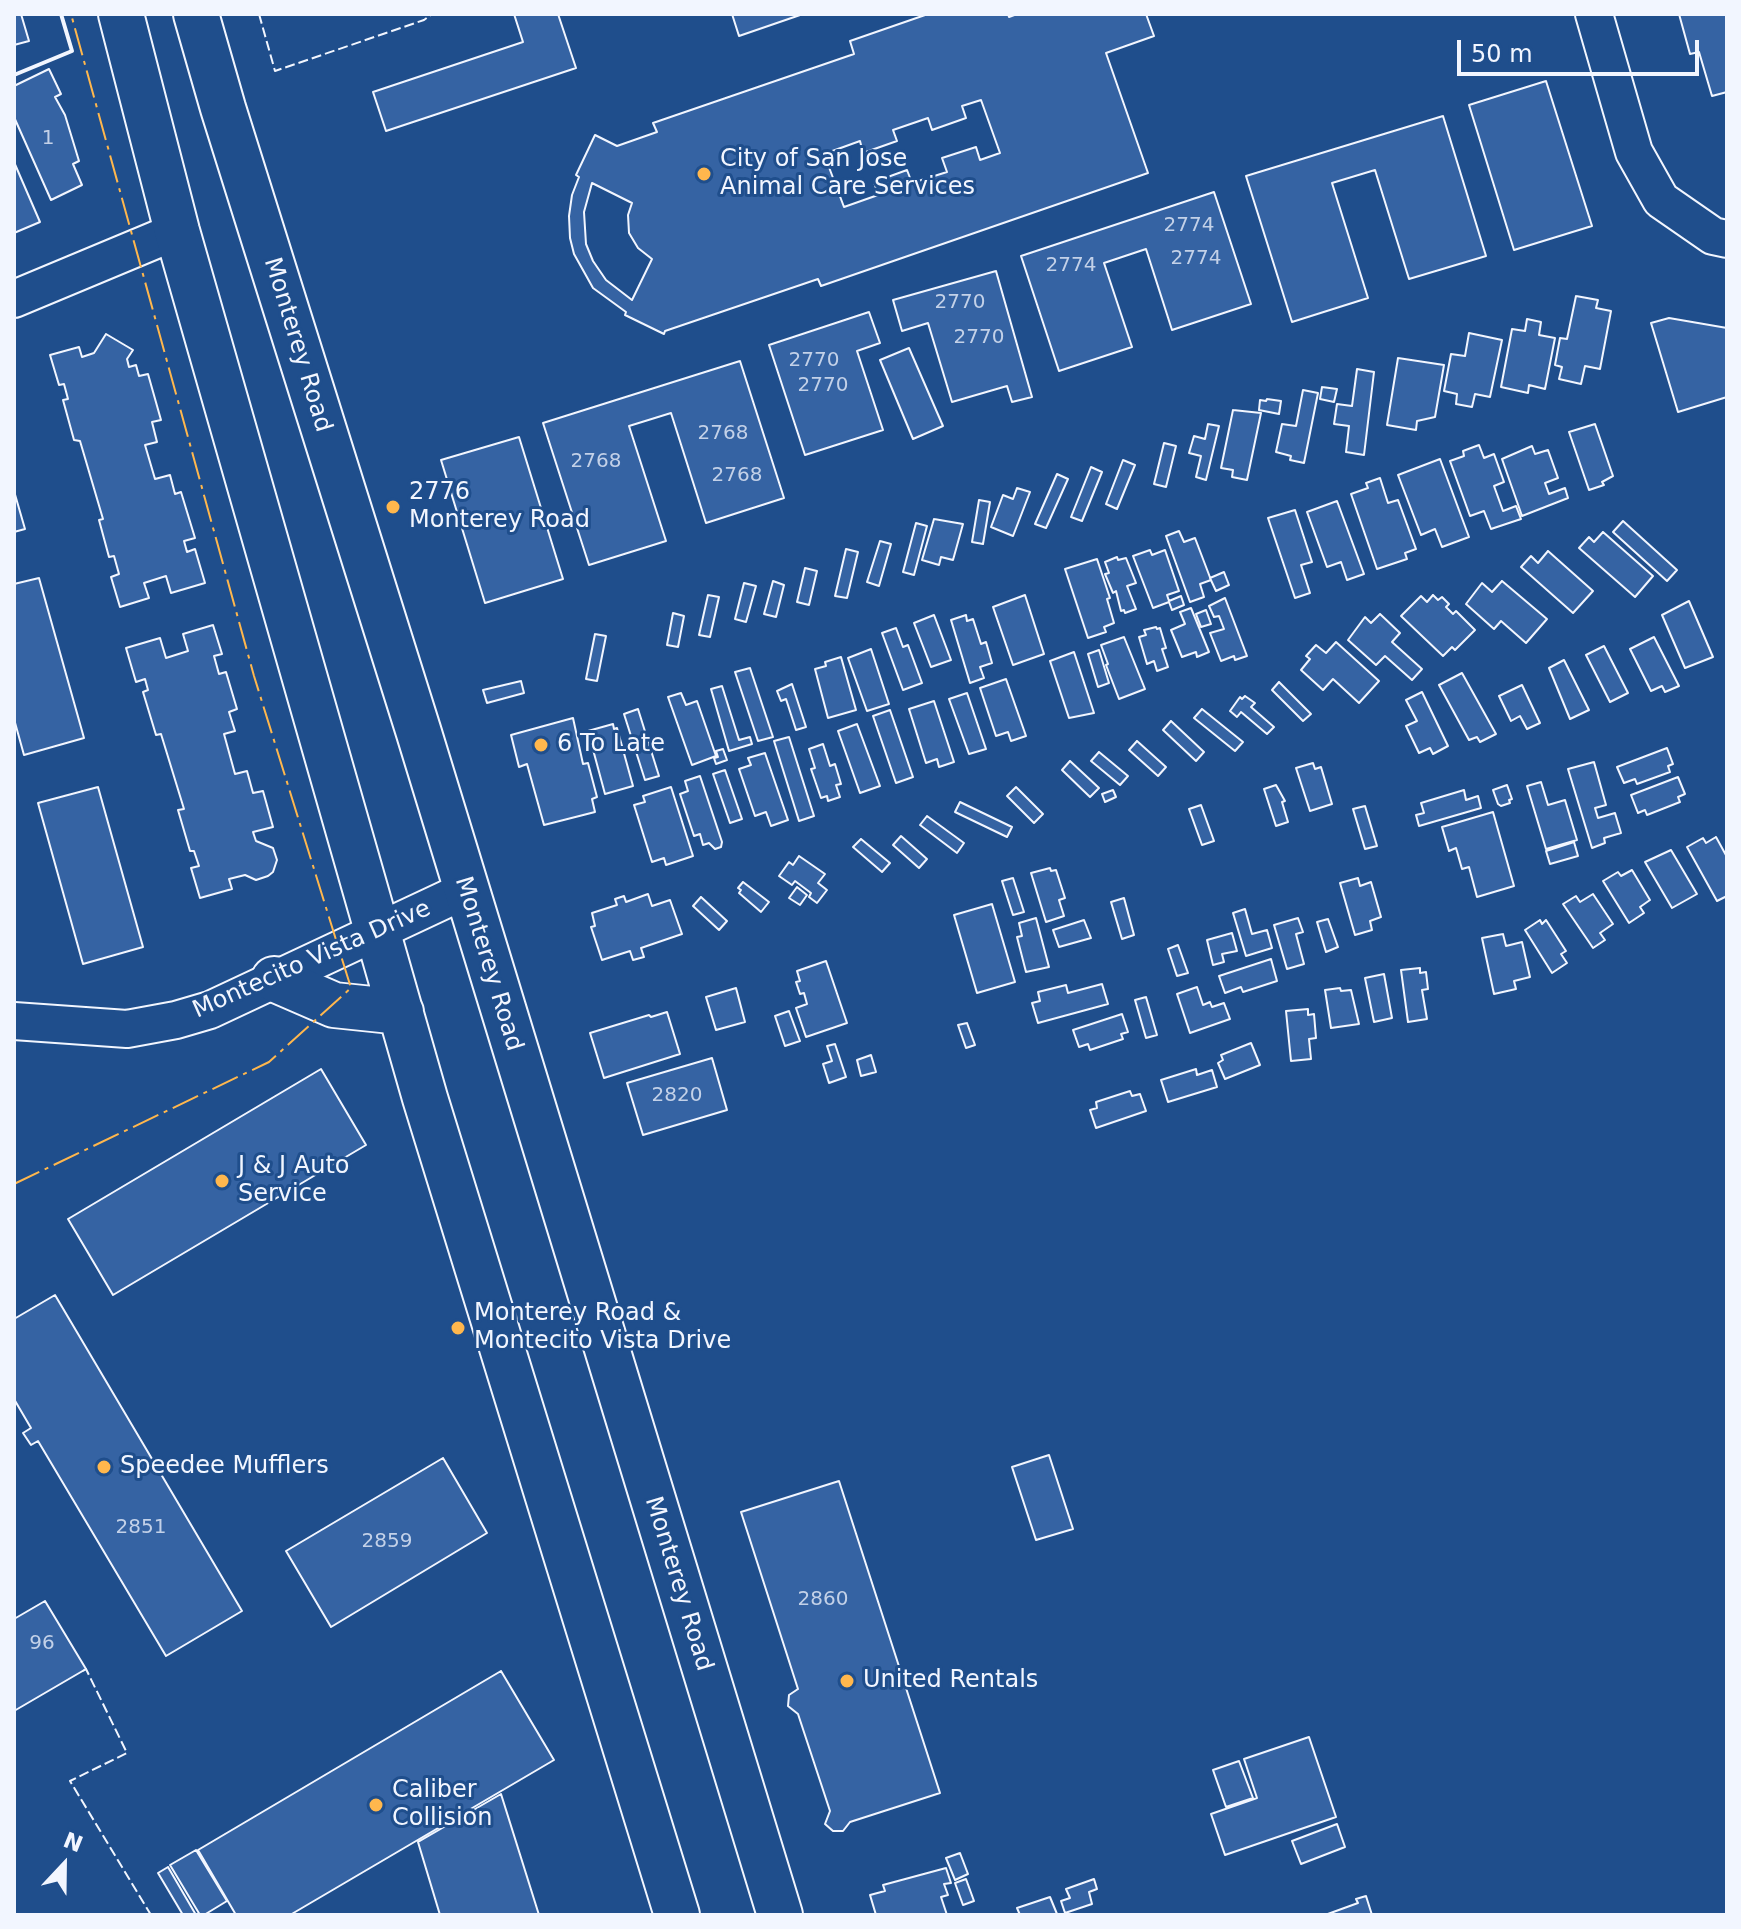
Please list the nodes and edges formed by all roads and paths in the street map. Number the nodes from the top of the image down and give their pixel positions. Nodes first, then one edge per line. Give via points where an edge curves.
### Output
1 (121, 14) edge
2 (196, 14) edge
3 (1594, 14) edge
4 (177, 231) junction
5 (1727, 239) edge
6 (14, 299) edge
7 (466, 890) junction
8 (379, 930) junction
9 (274, 979) junction
10 (401, 1012) junction
11 (14, 1021) edge
12 (677, 1915) edge
13 (780, 1915) edge

1 - 4 main road
2 - 7 main road, Monterey Road
3 - 5 street via 1634,152 1661,200 1713,236
4 - 6 street
4 - 8 main road
7 - 8 street, Montecito Vista Drive
7 - 13 main road, Monterey Road
8 - 9 street, Montecito Vista Drive
8 - 10 main road
9 - 10 main road via 334,1005
9 - 11 street, Montecito Vista Drive via 210,1010 154,1026 112,1029
10 - 12 main road

